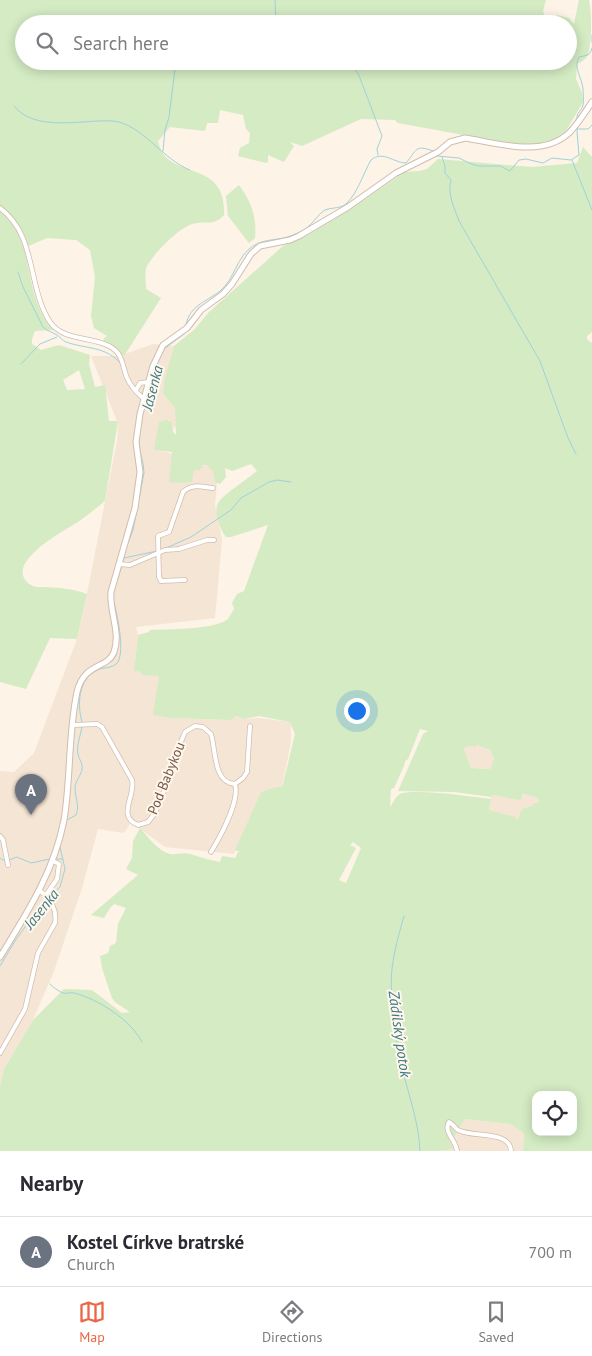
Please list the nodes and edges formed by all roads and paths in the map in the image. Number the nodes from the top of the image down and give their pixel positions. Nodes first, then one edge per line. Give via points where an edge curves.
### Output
1 (592, 102) edge
2 (0, 208) edge
3 (149, 382) junction
4 (136, 390) junction
5 (144, 399) junction
6 (213, 488) dead end
7 (214, 540) dead end
8 (159, 550) junction
9 (122, 565) junction
10 (185, 580) dead end
11 (76, 725) junction
12 (250, 726) dead end
13 (234, 784) junction
14 (0, 836) edge
15 (218, 852) dead end
16 (53, 859) junction
17 (8, 865) dead end
18 (40, 891) junction
19 (46, 895) junction
20 (0, 957) edge
21 (0, 1053) edge
22 (457, 1151) edge
23 (512, 1151) edge

1 - 3 street via 578,121 555,142 542,146 517,146 465,138 450,142 299,236 260,246 250,254 223,294 159,350
2 - 4 street via 20,230 41,303 52,324 65,334 110,346 122,359 128,379
3 - 4 street via 140,383
3 - 5 street
4 - 5 street
5 - 9 street via 136,439 140,472
6 - 8 street via 192,486 183,492 169,532 158,536
7 - 8 street via 179,549
8 - 9 street via 130,565
8 - 10 street via 160,581
9 - 11 street via 110,595 116,628 115,649 110,658 90,669 82,678 76,697
11 - 13 street, Pod Babykou via 100,725 130,775 133,784 127,810 129,819 135,824 145,824 155,813 180,744 190,728 203,727 211,734 221,778
11 - 16 street via 65,812
12 - 13 street via 247,772
13 - 15 street via 236,796 212,850
14 - 17 street
16 - 18 street
16 - 19 street via 58,864 58,875
18 - 19 street
18 - 20 street
19 - 21 street via 55,913 55,923 38,953 25,1009
22 - 23 street via 448,1122 459,1130 505,1139

